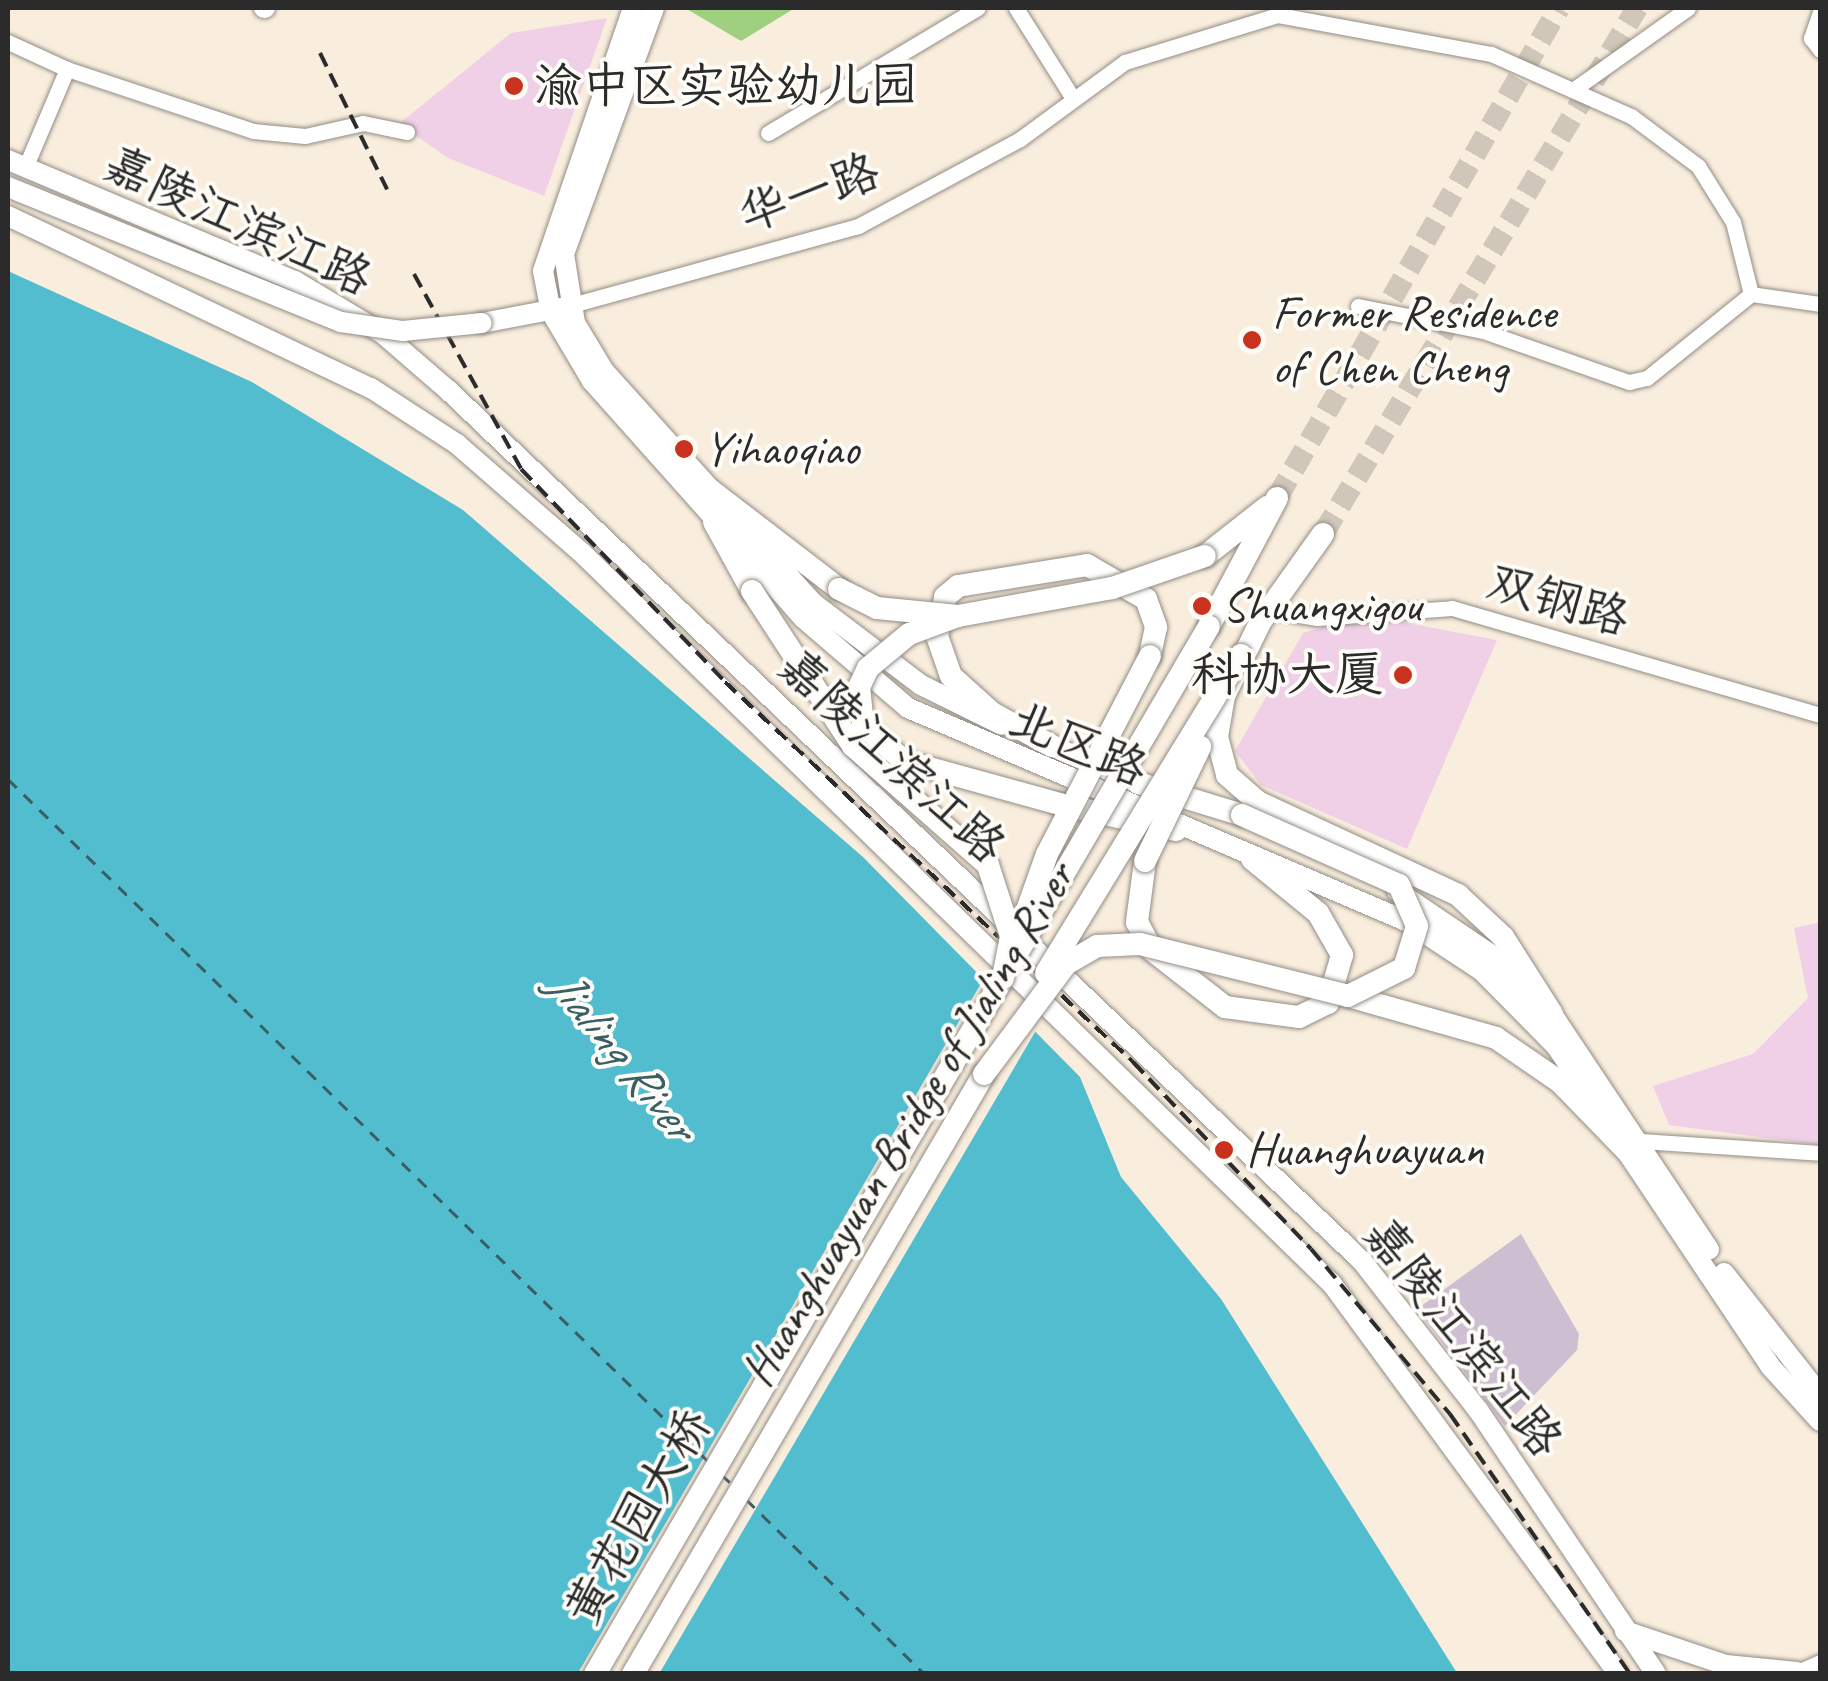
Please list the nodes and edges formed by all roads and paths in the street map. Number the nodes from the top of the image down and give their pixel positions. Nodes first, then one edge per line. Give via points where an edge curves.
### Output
1 (633, 8) edge
2 (654, 8) edge
3 (978, 8) edge
4 (1016, 8) edge
5 (1688, 8) edge
6 (1277, 11) edge
7 (1820, 12) edge
8 (8, 42) edge
9 (1820, 50) edge
10 (67, 69) junction
11 (1577, 87) junction
12 (1072, 97) junction
13 (407, 132) dead end
14 (768, 133) dead end
15 (16, 164) edge
16 (8, 187) edge
17 (8, 216) edge
18 (1751, 294) junction
19 (1820, 304) edge
20 (1358, 306) dead end
21 (560, 309) junction
22 (705, 486) junction
23 (714, 522) junction
24 (1323, 534) tunnel mouth
25 (1265, 615) junction
26 (958, 616) junction
27 (1241, 655) junction
28 (860, 669) junction
29 (897, 670) junction
30 (1224, 696) junction
31 (1820, 715) edge
32 (1052, 746) junction
33 (1138, 783) junction
34 (1176, 830) junction
35 (1252, 859) junction
36 (1003, 978) junction
37 (1348, 996) junction
38 (1552, 1014) junction
39 (984, 1074) junction
40 (1636, 1148) junction
41 (1820, 1153) edge
42 (1820, 1395) edge
43 (1820, 1422) edge
44 (1622, 1630) junction
45 (1820, 1662) edge
46 (1795, 1673) edge
47 (595, 1674) edge
48 (633, 1674) edge
49 (1618, 1674) edge
50 (1656, 1674) edge

1 - 21 main road, 北区路 via 546,251
2 - 21 main road, 北区路 via 568,240
3 - 14 street
4 - 12 street
5 - 11 street
6 - 11 street, 华一路 via 1491,54
6 - 12 street, 华一路 via 1124,62
7 - 9 street via 1811,38
8 - 10 street
10 - 13 street via 252,131 305,136 363,123
10 - 15 street
11 - 18 street, 华一路 via 1698,166 1733,222
12 - 21 street, 华一路 via 1020,139 858,226
15 - 44 main road, 嘉陵江滨江路 via 295,280 382,333 449,391 1362,1261 1478,1410
16 - 21 main road, bridge via 340,322 403,331
17 - 49 main road, 嘉陵江滨江路 via 371,388 458,444 581,552 1332,1284
18 - 19 street
18 - 20 street via 1648,378 1629,382 1484,331
21 - 22 main road, 北区路 via 604,371
21 - 23 main road, 北区路 via 592,382
22 - 26 highway, bridge via 839,589 877,608
22 - 29 main road, 北区路 via 813,602
23 - 28 main road, 北区路
23 - 36 highway, bridge via 854,746 988,865 1011,936
24 - 25 highway, Huanghuayuan Bridge of Jialing River
25 - 27 highway, Huanghuayuan Bridge of Jialing River
25 - 31 street, 双钢路 via 1452,608
26 - 34 highway, bridge via 910,634 868,668 859,687 863,725 904,761
26 - 36 highway, 黄花园大桥, bridge via 1112,588 1205,556 1277,498 1210,626
27 - 30 highway, bridge
27 - 39 highway, Huanghuayuan Bridge of Jialing River, bridge
28 - 29 main road via 858,648
28 - 34 main road, 北区路 via 934,724
29 - 32 main road, 北区路
30 - 35 highway, bridge via 1145,861 1137,922 1192,988 1272,1020 1328,1003 1342,979 1333,931
30 - 38 highway via 1217,736 1227,774 1258,802 1401,861 1482,915
32 - 33 main road, 北区路
32 - 36 highway, bridge via 992,713 952,676 938,636 945,597 958,586 1087,565 1146,599 1156,627 1150,656 1047,854
33 - 37 highway, bridge via 1242,815 1374,868 1408,898 1417,926 1404,968
33 - 38 main road, 北区路 via 1409,896
34 - 35 main road, 北区路
35 - 40 main road, 北区路 via 1406,921 1482,971 1556,1046
36 - 47 highway, 黄花园大桥
37 - 39 highway, bridge via 1140,944 1097,946 1066,964
37 - 40 highway via 1470,1028 1542,1068
38 - 40 main road, 北区路
39 - 48 highway, Huanghuayuan Bridge of Jialing River
40 - 41 street
40 - 42 main road, 北区路
40 - 43 main road, 北区路 via 1770,1366
44 - 46 main road via 1726,1665
44 - 50 main road, 嘉陵江滨江路
45 - 46 street

